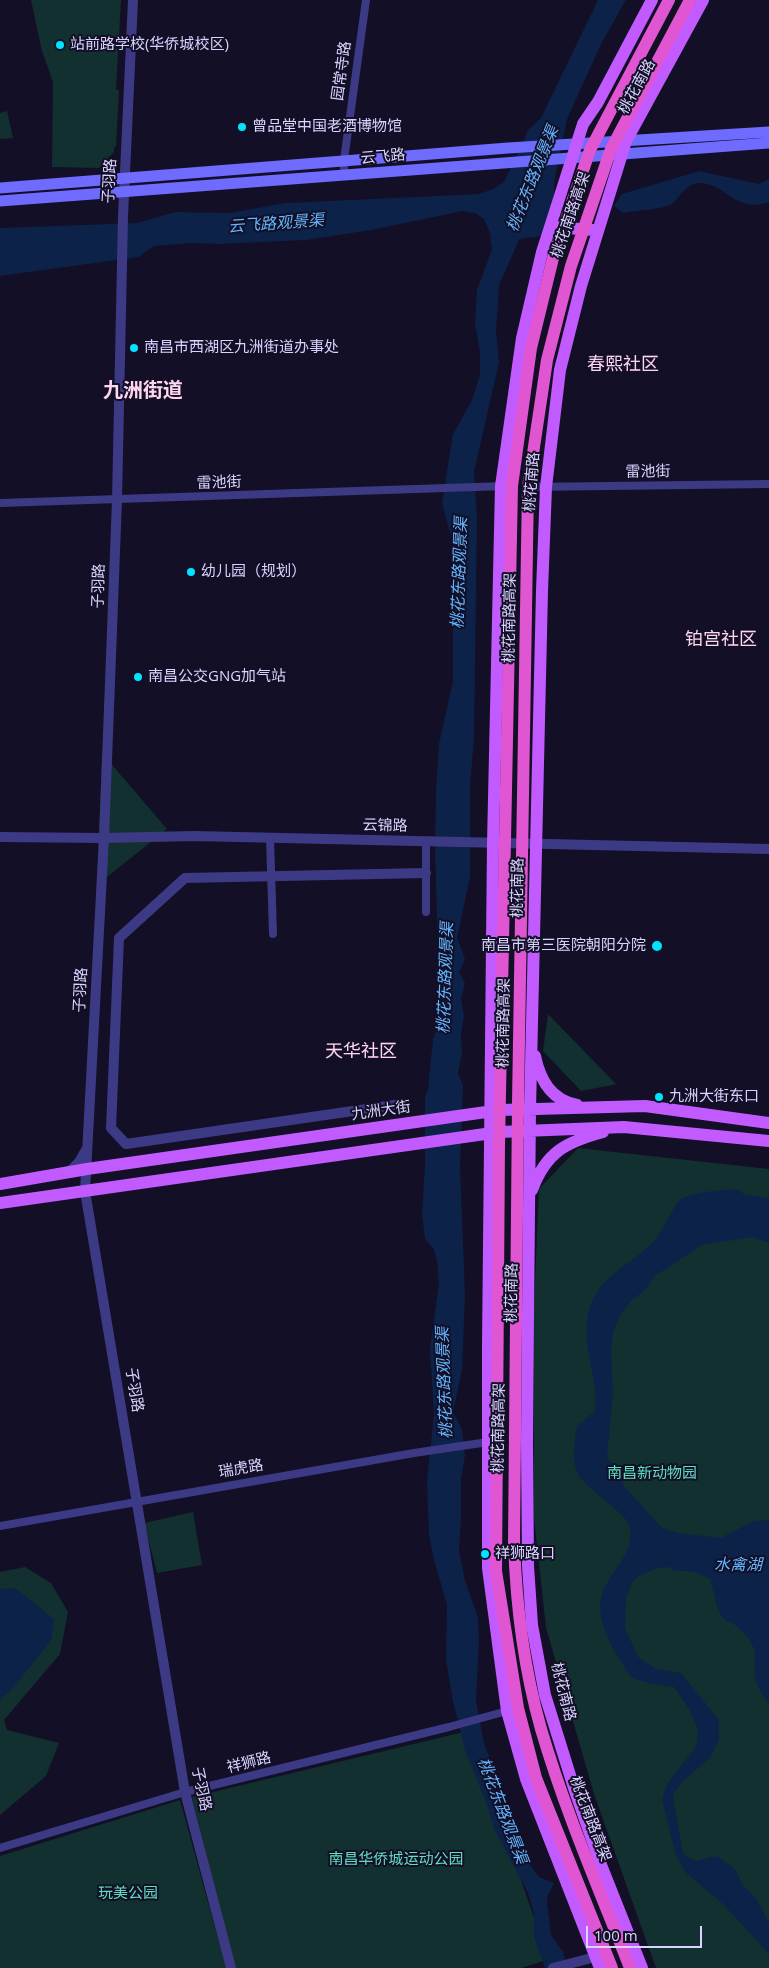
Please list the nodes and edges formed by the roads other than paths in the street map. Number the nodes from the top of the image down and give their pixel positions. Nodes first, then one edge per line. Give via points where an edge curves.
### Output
1 (133, 0) edge
2 (366, 0) edge
3 (652, 0) edge
4 (668, 0) edge
5 (690, 0) edge
6 (704, 0) edge
7 (598, 102) junction
8 (643, 112) junction
9 (769, 132) edge
10 (626, 141) junction
11 (769, 143) edge
12 (573, 144) junction
13 (622, 154) junction
14 (569, 158) junction
15 (344, 160) junction
16 (344, 175) junction
17 (125, 179) junction
18 (0, 188) edge
19 (124, 191) junction
20 (0, 200) edge
21 (550, 226) junction
22 (598, 231) junction
23 (769, 484) edge
24 (506, 486) junction
25 (528, 487) junction
26 (546, 487) junction
27 (117, 500) junction
28 (0, 503) edge
29 (0, 837) edge
30 (104, 838) junction
31 (270, 838) junction
32 (429, 842) junction
33 (488, 843) junction
34 (536, 843) junction
35 (769, 849) edge
36 (426, 873) junction
37 (271, 876) junction
38 (426, 912) dead end
39 (273, 934) dead end
40 (531, 1037) junction
41 (490, 1079) junction
42 (401, 1104) dead end
43 (645, 1106) junction
44 (530, 1109) junction
45 (490, 1111) junction
46 (465, 1115) junction
47 (769, 1122) edge
48 (624, 1127) junction
49 (530, 1129) junction
50 (490, 1133) junction
51 (769, 1141) edge
52 (88, 1148) junction
53 (86, 1170) junction
54 (69, 1172) junction
55 (0, 1184) edge
56 (85, 1191) junction
57 (529, 1197) junction
58 (0, 1203) edge
59 (488, 1442) junction
60 (137, 1500) junction
61 (0, 1526) edge
62 (507, 1711) junction
63 (185, 1792) junction
64 (0, 1848) edge
65 (601, 1960) edge
66 (231, 1968) edge
67 (553, 1968) edge
68 (612, 1968) edge
69 (630, 1968) edge
70 (642, 1968) edge

1 - 17 street, 子羽路
2 - 15 street, 园常寺路
3 - 7 main road, 桃花南路
4 - 24 highway, 桃花南路高架, bridge via 590,150 553,258 531,348
5 - 25 highway, 桃花南路高架, bridge via 611,149 571,266 547,360
6 - 8 main road, 桃花南路
7 - 8 main road
7 - 12 main road, 桃花南路
8 - 10 main road, 桃花南路
9 - 10 main road, 云飞路
10 - 12 main road, 云飞路
10 - 13 main road, 桃花南路
11 - 13 main road, 云飞路
12 - 14 main road, 桃花南路
12 - 15 main road, 云飞路
13 - 14 main road, 云飞路
13 - 22 main road, 桃花南路
14 - 16 main road, 云飞路
14 - 21 main road, 桃花南路
15 - 16 street, 园常寺路
15 - 17 main road, 云飞路
16 - 19 main road, 云飞路
17 - 18 main road, 云飞路
17 - 19 street, 子羽路
19 - 20 main road, 云飞路
19 - 27 street, 子羽路
21 - 22 main road
21 - 24 main road, 桃花南路 via 522,338
22 - 26 main road, 桃花南路 via 560,370
23 - 26 street, 雷池街
24 - 27 street, 雷池街
24 - 33 main road, 桃花南路
24 - 65 highway, 桃花南路高架, bridge via 496,1571 518,1708 536,1778
25 - 26 street, 雷池街
25 - 69 highway, 桃花南路高架, bridge via 518,1122 516,1585 526,1658 541,1729 566,1804
26 - 34 main road, 桃花南路
27 - 28 street, 雷池街
27 - 30 street, 子羽路
29 - 30 street, 云锦路
30 - 31 street, 云锦路
30 - 52 street, 子羽路
31 - 32 street, 云锦路
31 - 37 street
32 - 33 street, 云锦路
32 - 36 street
33 - 34 street, 云锦路
33 - 41 main road, 桃花南路
34 - 35 street, 云锦路
34 - 40 main road, 桃花南路
36 - 37 street
36 - 38 street
37 - 39 street
37 - 42 street via 185,878 119,938 111,1128 126,1144
40 - 43 main road via 544,1083 549,1092 561,1100 575,1105
40 - 44 main road, 桃花南路
41 - 45 main road, 桃花南路
41 - 46 main road via 481,1101
43 - 44 main road, 九洲大街
43 - 47 main road, 九洲大街
44 - 45 main road, 九洲大街
44 - 49 main road, 桃花南路
45 - 46 main road, 九洲大街
45 - 50 main road, 桃花南路
46 - 53 main road, 九洲大街
48 - 49 main road
48 - 51 main road
48 - 57 main road via 582,1138 560,1149 542,1166
49 - 50 main road
49 - 57 main road, 桃花南路
50 - 56 main road
50 - 59 main road, 桃花南路
52 - 53 street, 子羽路
52 - 54 street
53 - 54 main road, 九洲大街
53 - 56 street, 子羽路
54 - 55 main road, 九洲大街
56 - 58 main road
56 - 60 street, 子羽路
57 - 70 main road, 桃花南路 via 527,1442 532,1625 545,1695 574,1788
59 - 60 street, 瑞虎路
59 - 62 main road, 桃花南路 via 488,1568
60 - 61 street, 瑞虎路
60 - 63 street, 子羽路
62 - 63 street, 祥狮路
62 - 65 main road, 桃花南路 via 526,1779
63 - 64 street, 祥狮路
63 - 66 street, 子羽路
65 - 67 street
65 - 68 highway, 桃花南路高架

